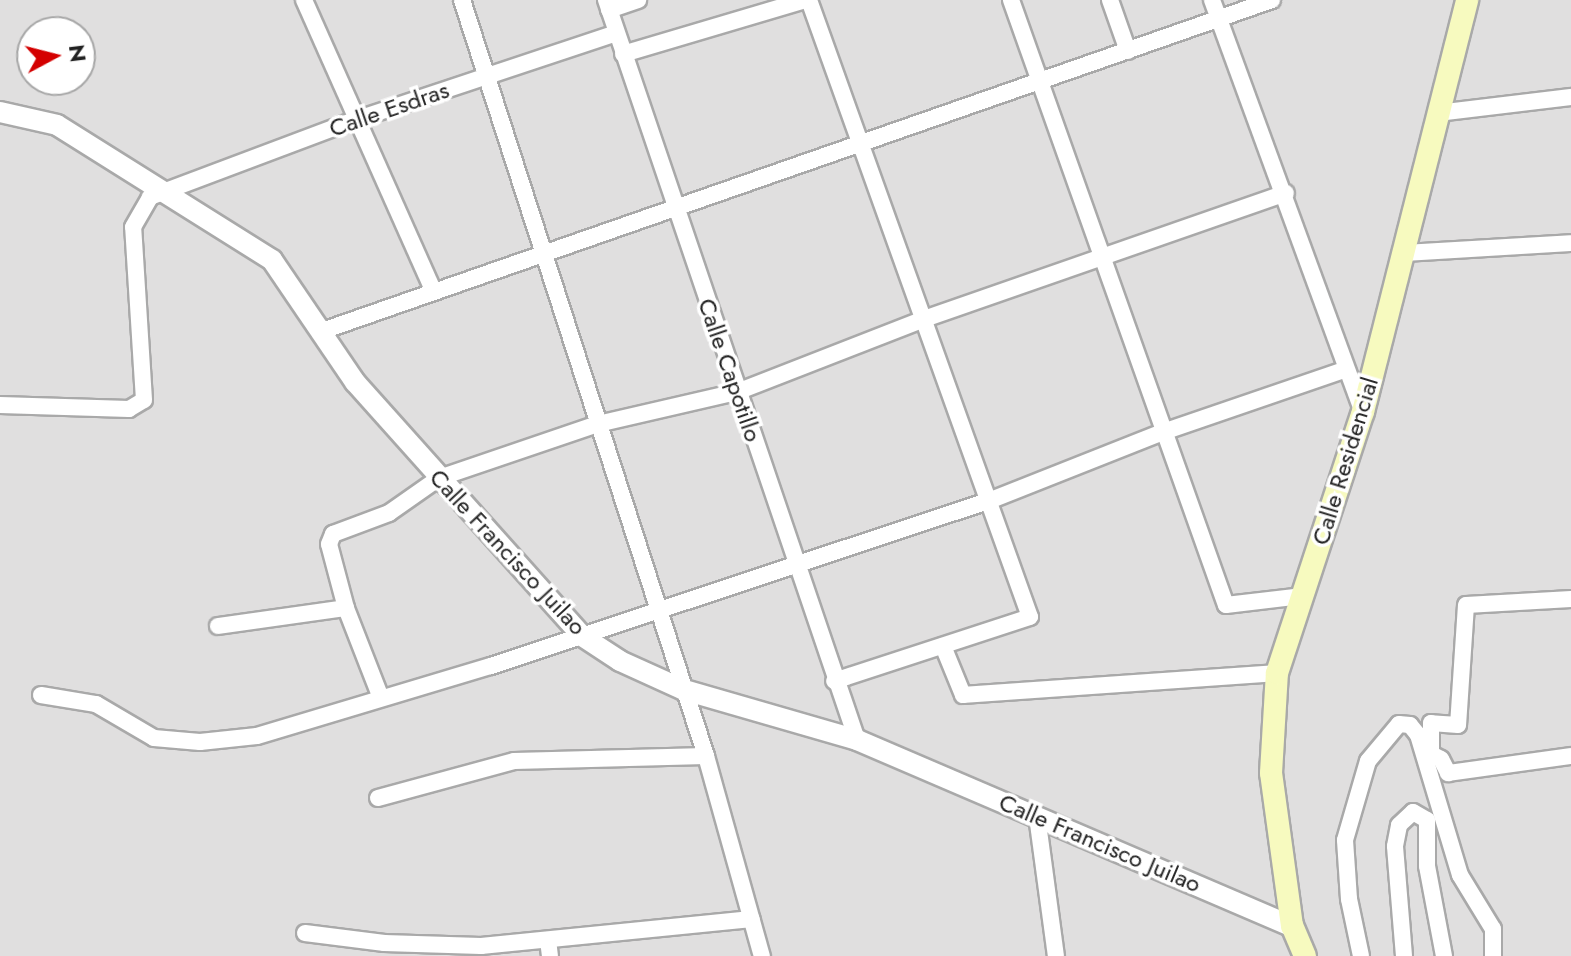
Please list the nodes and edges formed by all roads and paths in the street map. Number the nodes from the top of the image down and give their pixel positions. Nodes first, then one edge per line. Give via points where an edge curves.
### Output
1 (304, 0) edge
2 (462, 0) edge
3 (638, 0) edge
4 (807, 0) edge
5 (1011, 0) edge
6 (1110, 0) edge
7 (1212, 0) edge
8 (1272, 0) edge
9 (1467, 0) edge
10 (607, 5) edge
11 (1219, 17) junction
12 (616, 33) junction
13 (1128, 51) junction
14 (623, 54) junction
15 (487, 76) junction
16 (1040, 82) junction
17 (1571, 97) edge
18 (0, 112) edge
19 (1437, 113) junction
20 (358, 119) junction
21 (862, 142) junction
22 (164, 190) junction
23 (1286, 193) junction
24 (676, 208) junction
25 (1571, 243) edge
26 (541, 252) junction
27 (1404, 253) junction
28 (1102, 259) junction
29 (433, 290) junction
30 (927, 318) junction
31 (322, 331) junction
32 (1344, 370) junction
33 (737, 392) junction
34 (0, 405) edge
35 (1363, 412) junction
36 (598, 424) junction
37 (1163, 432) junction
38 (439, 478) junction
39 (991, 500) junction
40 (797, 564) junction
41 (1303, 596) junction
42 (1571, 599) edge
43 (346, 608) junction
44 (655, 611) junction
45 (218, 626) dead end
46 (582, 636) junction
47 (943, 646) junction
48 (1277, 673) junction
49 (834, 681) junction
50 (684, 690) junction
51 (41, 695) dead end
52 (381, 698) junction
53 (857, 740) junction
54 (706, 756) junction
55 (1571, 756) edge
56 (378, 798) dead end
57 (1037, 816) junction
58 (752, 919) junction
59 (1292, 926) junction
60 (305, 933) dead end
61 (549, 948) edge
62 (384, 950) edge
63 (762, 956) edge
64 (1056, 956) edge
65 (1305, 956) edge
66 (1361, 956) edge
67 (1404, 956) edge
68 (1444, 956) edge
69 (1493, 956) edge

1 - 20 street
2 - 15 street
3 - 10 street
4 - 14 street
4 - 21 street
5 - 16 street
6 - 13 street
7 - 11 street
8 - 11 street
9 - 19 main road, Calle Residencial
10 - 12 street, Calle Capotillo
11 - 13 street
11 - 23 street
12 - 14 street, Calle Capotillo
12 - 15 street, Calle Esdras
13 - 16 street
14 - 24 street, Calle Capotillo
15 - 20 street, Calle Esdras
15 - 26 street
16 - 21 street
16 - 28 street
17 - 19 street
18 - 22 street, Calle Francisco Juilao via 57,125
19 - 27 main road, Calle Residencial
20 - 22 street, Calle Esdras
20 - 29 street
21 - 24 street
21 - 30 street
22 - 31 street, Calle Francisco Juilao via 272,260
22 - 34 street via 142,205 133,227 145,391 141,405
23 - 28 street
23 - 32 street
24 - 26 street
24 - 33 street, Calle Capotillo
25 - 27 street
26 - 29 street
26 - 36 street
27 - 35 main road, Calle Residencial
28 - 30 street
28 - 37 street
29 - 31 street
30 - 33 street
30 - 39 street
31 - 38 street, Calle Francisco Juilao via 355,382
32 - 35 street
32 - 37 street
33 - 36 street
33 - 40 street, Calle Capotillo
35 - 41 main road, Calle Residencial
36 - 38 street
36 - 44 street
37 - 39 street
37 - 41 street via 1226,605
38 - 43 street via 389,513 330,537
38 - 46 street, Calle Francisco Juilao
39 - 40 street
39 - 47 street via 1030,617
40 - 44 street
40 - 49 street, Calle Capotillo
41 - 48 main road, Calle Residencial
42 - 55 street via 1466,605 1458,725 1431,723 1431,754 1441,759 1448,773
43 - 45 street
43 - 52 street
44 - 46 street
44 - 50 street
46 - 50 street, Calle Francisco Juilao via 620,661
46 - 52 street
47 - 48 street via 963,695
47 - 49 street
48 - 59 main road, Calle Residencial via 1271,773
49 - 53 street, Calle Capotillo
50 - 53 street, Calle Francisco Juilao
50 - 54 street
51 - 52 street via 96,704 154,738 200,742 257,736
53 - 57 street, Calle Francisco Juilao
54 - 56 street via 514,761
54 - 58 street
57 - 59 street, Calle Francisco Juilao
57 - 64 street
58 - 61 street
58 - 63 street
59 - 65 main road, Calle Residencial
60 - 62 street
61 - 62 street
66 - 69 street via 1349,899 1345,840 1368,761 1399,724 1410,725 1418,735 1460,875 1493,929
67 - 68 street via 1395,846 1399,825 1413,812 1427,820 1427,866

